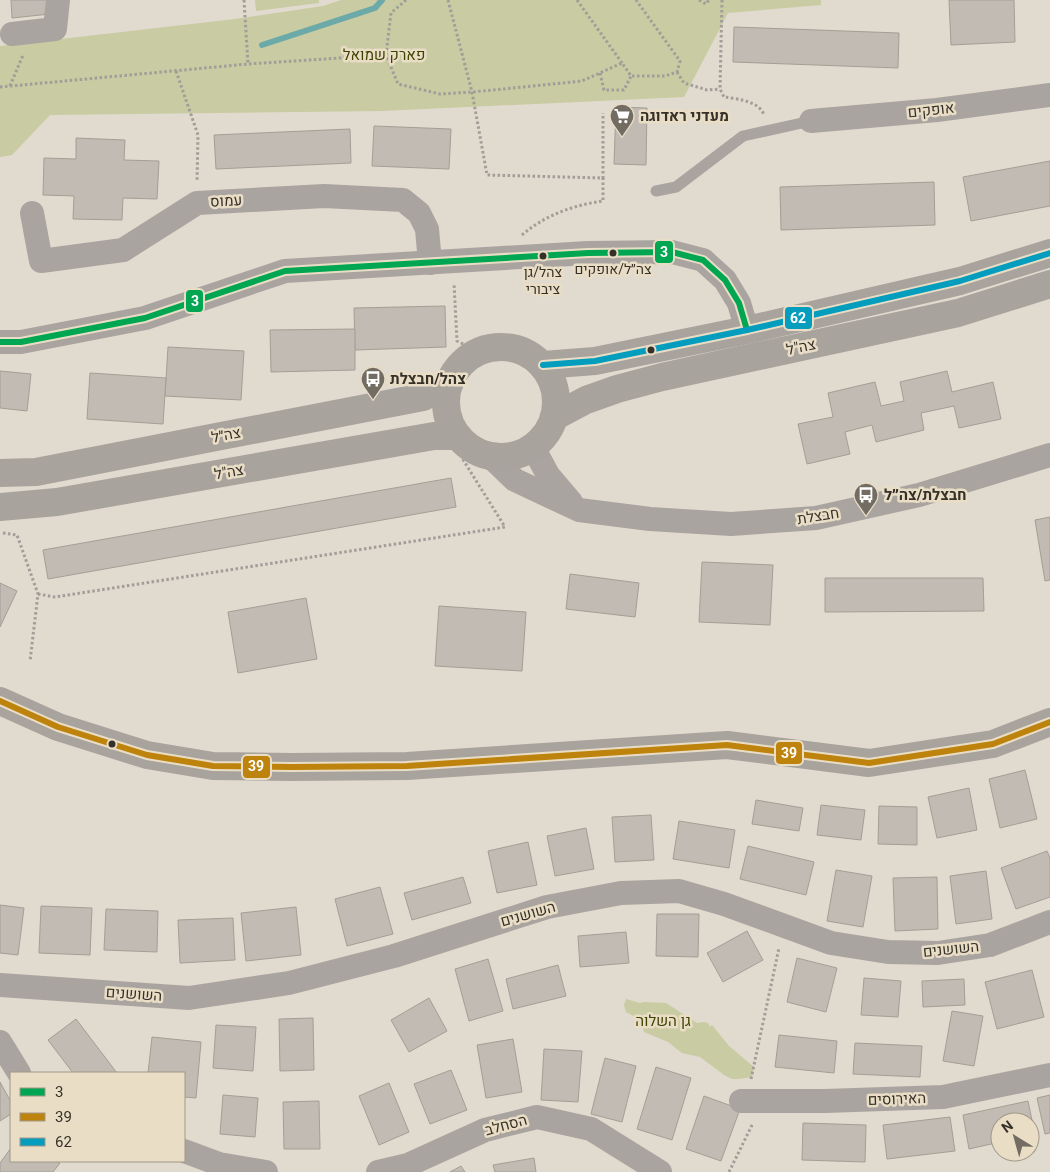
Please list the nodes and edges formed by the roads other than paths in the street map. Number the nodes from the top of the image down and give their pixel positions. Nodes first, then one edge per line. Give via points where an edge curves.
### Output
1 (58, 0) edge
2 (23, 32) road end
3 (1050, 95) edge
4 (811, 121) joint
5 (656, 191) dead end
6 (32, 213) dead end
7 (1050, 254) edge
8 (430, 263) junction
9 (1050, 284) edge
10 (747, 330) junction
11 (0, 342) edge
12 (543, 365) junction
13 (449, 373) junction
14 (554, 417) junction
15 (452, 436) junction
16 (533, 447) junction
17 (1050, 455) edge
18 (490, 456) junction
19 (0, 474) edge
20 (0, 506) edge
21 (579, 510) junction
22 (0, 701) edge
23 (1050, 722) edge
24 (1050, 922) edge
25 (0, 984) edge
26 (0, 1042) edge
27 (18, 1072) edge
28 (1050, 1075) edge
29 (750, 1101) road end
30 (185, 1151) edge
31 (266, 1172) edge
32 (378, 1172) edge
33 (660, 1172) edge

1 - 2 street via 55,29
3 - 4 street, אופקים via 937,110
4 - 5 lane via 742,136 676,187
6 - 8 street, עמוס via 41,261 123,250 197,203 324,196 403,200 419,213 427,229
7 - 10 main road via 960,281
8 - 10 street via 588,253 672,252 703,260 725,280 739,303
8 - 11 street via 285,272 145,318 21,342
9 - 14 main road, צה"ל via 958,313 662,377 586,400
10 - 12 main road via 595,361
12 - 13 main road via 530,355 499,347 483,350
12 - 14 main road via 557,399
13 - 15 main road via 447,411
13 - 19 main road, צה״ל via 423,396 36,472
14 - 16 main road via 546,434
15 - 18 main road
15 - 20 main road, צה"ל via 424,438 57,502
16 - 18 main road via 520,454
16 - 21 street via 548,475
17 - 21 street, חבצלת via 919,495 816,518 731,524
18 - 21 street, חבצלת via 516,480
22 - 23 main road via 58,727 147,755 213,766 407,766 727,746 869,763 993,744
24 - 25 street, השושנים via 990,945 938,953 888,952 832,942 680,891 621,893 547,907 394,956 289,983 189,998
26 - 27 street
28 - 29 street, האירוסים via 944,1097
30 - 31 street via 219,1164
32 - 33 street, הסחלב via 408,1165 484,1130 537,1117 591,1129

